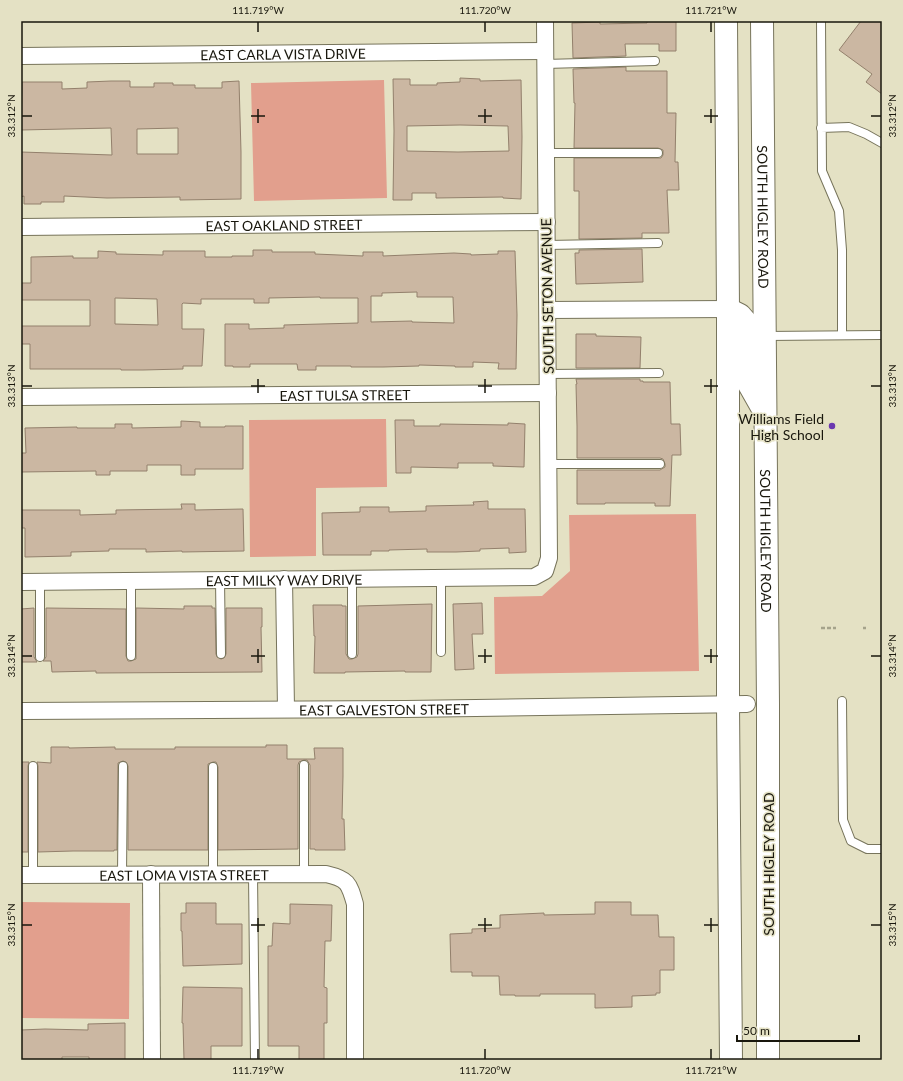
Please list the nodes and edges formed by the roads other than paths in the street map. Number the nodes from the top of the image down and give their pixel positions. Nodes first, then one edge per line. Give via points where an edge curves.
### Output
1 (545, 21) edge
2 (726, 21) edge
3 (762, 21) edge
4 (821, 21) edge
5 (21, 56) edge
6 (545, 58) junction
7 (655, 61) dead end
8 (821, 128) junction
9 (882, 143) edge
10 (546, 153) junction
11 (658, 153) dead end
12 (547, 222) junction
13 (21, 227) edge
14 (658, 243) dead end
15 (547, 244) junction
16 (728, 309) junction
17 (548, 310) junction
18 (842, 335) junction
19 (882, 335) edge
20 (765, 336) junction
21 (659, 373) dead end
22 (548, 374) junction
23 (548, 393) junction
24 (21, 397) edge
25 (765, 414) junction
26 (549, 464) junction
27 (660, 464) dead end
28 (545, 571) joint
29 (440, 578) junction
30 (352, 579) junction
31 (220, 580) junction
32 (284, 580) junction
33 (131, 581) junction
34 (21, 582) edge
35 (40, 582) junction
36 (441, 652) dead end
37 (221, 654) dead end
38 (352, 654) dead end
39 (130, 656) dead end
40 (40, 657) dead end
41 (842, 701) dead end
42 (738, 704) junction
43 (286, 710) junction
44 (21, 711) edge
45 (304, 765) dead end
46 (33, 766) dead end
47 (123, 766) dead end
48 (213, 767) dead end
49 (882, 848) edge
50 (122, 874) junction
51 (151, 874) junction
52 (213, 874) junction
53 (254, 874) junction
54 (304, 874) junction
55 (27, 875) edge
56 (152, 1060) edge
57 (255, 1060) edge
58 (355, 1060) edge
59 (731, 1060) edge
60 (768, 1060) edge

1 - 6 street, SOUTH SETON AVENUE
2 - 16 main road
3 - 20 main road, SOUTH HIGLEY ROAD
4 - 8 lane
5 - 6 street, EAST CARLA VISTA DRIVE
6 - 7 lane
6 - 10 street, SOUTH SETON AVENUE
8 - 9 lane via 849,127
8 - 18 lane via 822,171 839,210 842,250
10 - 11 lane
10 - 12 street, SOUTH SETON AVENUE
12 - 13 street, EAST OAKLAND STREET
12 - 15 street, SOUTH SETON AVENUE
14 - 15 lane
15 - 17 street, SOUTH SETON AVENUE
16 - 17 street
16 - 25 main road via 740,315 746,322 747,381
16 - 42 main road
17 - 22 street, SOUTH SETON AVENUE
18 - 19 lane
18 - 20 lane
20 - 25 main road, SOUTH HIGLEY ROAD
21 - 22 lane
22 - 23 street, SOUTH SETON AVENUE
23 - 24 street, EAST TULSA STREET
23 - 26 street, SOUTH SETON AVENUE
25 - 60 main road, SOUTH HIGLEY ROAD
26 - 27 lane
26 - 28 street, SOUTH SETON AVENUE via 549,558
28 - 29 street, EAST MILKY WAY DRIVE via 534,577
29 - 30 street, EAST MILKY WAY DRIVE
29 - 36 lane
30 - 32 street, EAST MILKY WAY DRIVE
30 - 38 lane
31 - 32 street, EAST MILKY WAY DRIVE
31 - 33 street, EAST MILKY WAY DRIVE
31 - 37 lane
32 - 43 street
33 - 35 street, EAST MILKY WAY DRIVE
33 - 39 lane
34 - 35 street, EAST MILKY WAY DRIVE
35 - 40 lane
41 - 49 lane via 843,820 851,841 867,849
42 - 43 street, EAST GALVESTON STREET
42 - 59 main road
43 - 44 street, EAST GALVESTON STREET
45 - 54 lane
46 - 55 lane
47 - 50 lane
48 - 52 lane
50 - 51 street, EAST LOMA VISTA STREET
50 - 55 street, EAST LOMA VISTA STREET
51 - 52 street, EAST LOMA VISTA STREET
51 - 56 street
52 - 53 street, EAST LOMA VISTA STREET
53 - 54 street, EAST LOMA VISTA STREET
53 - 57 lane
54 - 58 street, EAST LOMA VISTA STREET via 338,877 346,881 351,888 355,904

